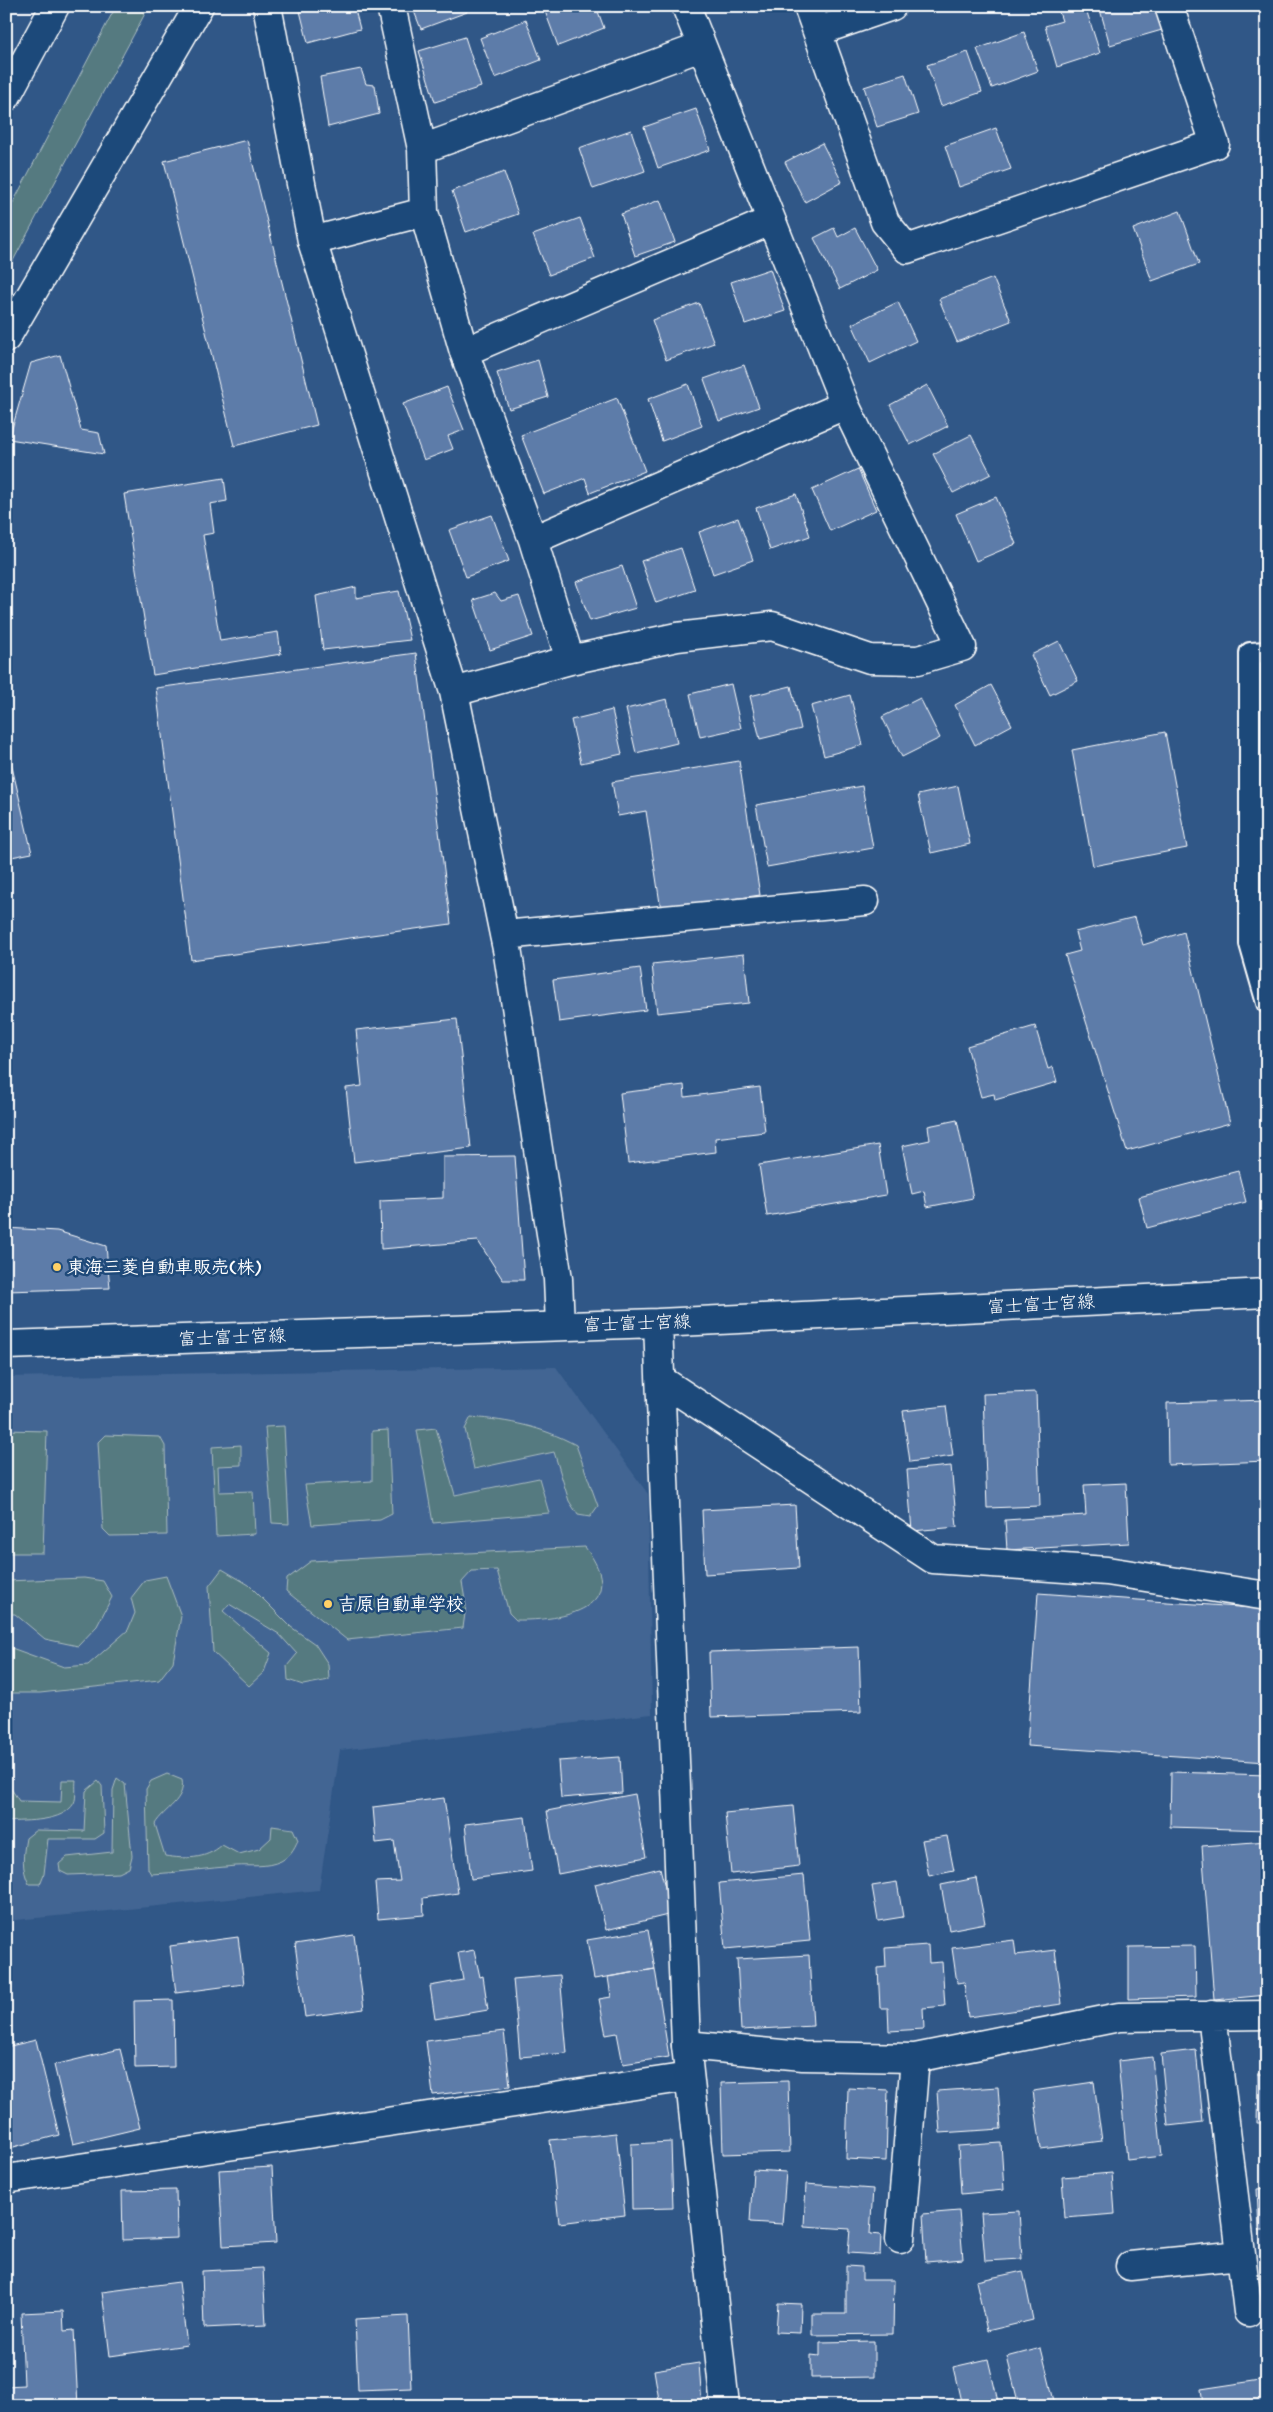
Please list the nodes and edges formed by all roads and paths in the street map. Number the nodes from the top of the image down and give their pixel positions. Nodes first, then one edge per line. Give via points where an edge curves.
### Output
1 (55, 6) edge
2 (198, 6) edge
3 (267, 6) edge
4 (391, 6) edge
5 (686, 6) edge
6 (808, 6) edge
7 (892, 6) edge
8 (1169, 6) edge
9 (819, 31) junction
10 (702, 47) junction
11 (6, 97) edge
12 (422, 149) junction
13 (424, 212) junction
14 (770, 221) junction
15 (312, 241) junction
16 (6, 338) edge
17 (464, 352) junction
18 (845, 405) junction
19 (533, 540) junction
20 (1267, 652) edge
21 (570, 660) junction
22 (454, 692) junction
23 (866, 901) dead end
24 (504, 935) junction
25 (1267, 1003) edge
26 (1267, 1293) edge
27 (658, 1323) junction
28 (560, 1325) junction
29 (6, 1345) edge
30 (661, 1380) junction
31 (1267, 1596) edge
32 (1212, 2015) junction
33 (1267, 2015) edge
34 (686, 2045) junction
35 (915, 2058) junction
36 (689, 2077) junction
37 (6, 2178) edge
38 (900, 2239) dead end
39 (1241, 2255) junction
40 (1130, 2266) dead end
41 (1248, 2312) dead end
42 (725, 2406) edge

1 - 11 main road
2 - 16 main road
3 - 15 main road
4 - 12 main road
5 - 10 main road
6 - 9 main road
7 - 9 main road
8 - 9 main road via 1214,144 907,250 885,222
10 - 12 main road
10 - 14 main road
12 - 13 main road
13 - 15 main road
13 - 17 main road
14 - 17 main road
14 - 18 main road
15 - 22 main road
17 - 19 main road
18 - 19 main road
18 - 21 main road via 962,646 918,660 870,659 772,626 677,637
19 - 21 main road
20 - 25 lane via 1250,653 1250,944
21 - 22 main road
22 - 24 main road
23 - 24 main road
24 - 28 main road via 558,1279
26 - 27 main road, 富士富士宮線
27 - 28 main road, 富士富士宮線
27 - 30 main road
28 - 29 main road, 富士富士宮線
30 - 31 main road via 933,1559 1107,1571
30 - 34 main road
32 - 33 main road
32 - 35 main road via 1119,2017
32 - 39 main road
34 - 35 main road via 803,2056
34 - 36 main road
35 - 38 main road
36 - 37 main road
36 - 42 main road
39 - 40 main road
39 - 41 main road

